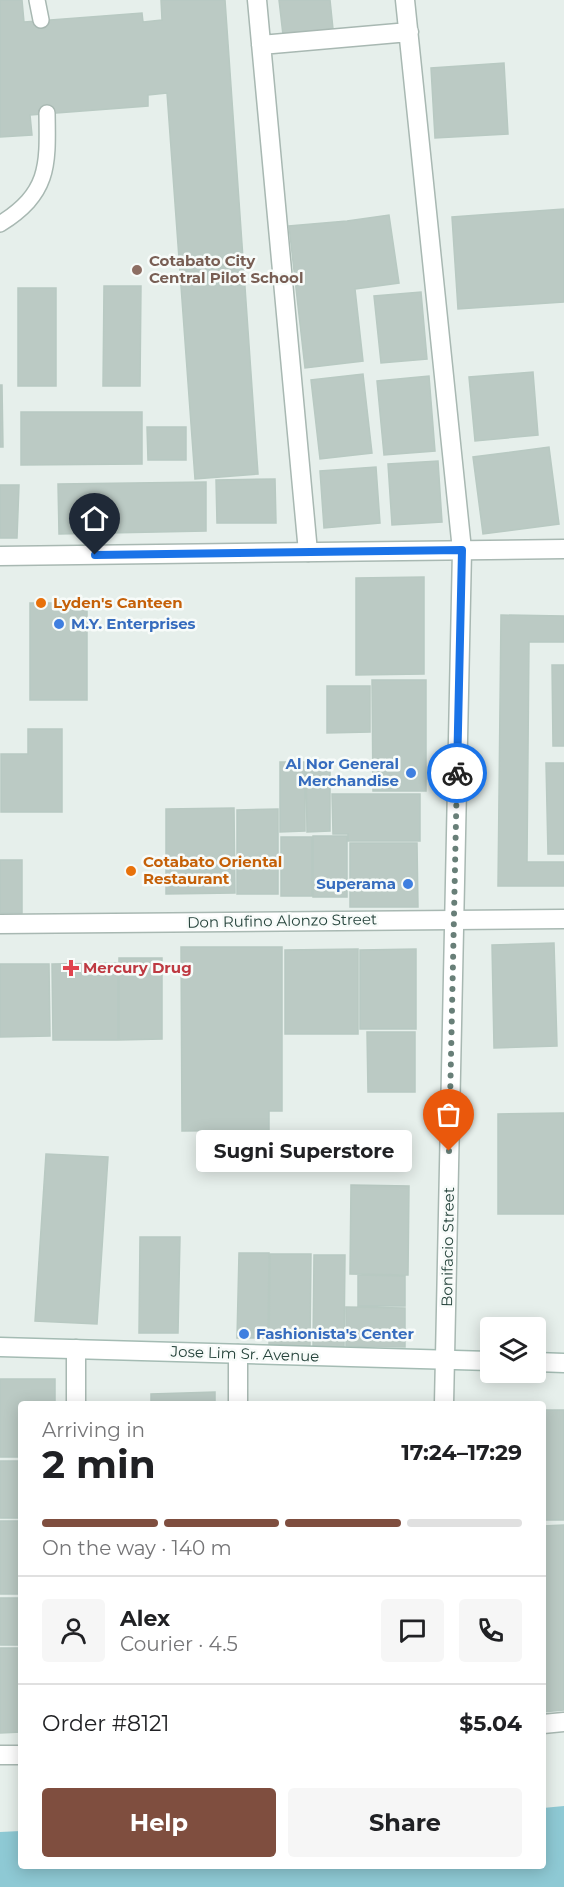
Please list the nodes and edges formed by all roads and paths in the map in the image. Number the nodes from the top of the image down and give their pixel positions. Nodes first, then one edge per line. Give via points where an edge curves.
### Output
1 (37, 0) edge
2 (257, 0) edge
3 (405, 0) edge
4 (41, 20) dead end
5 (409, 32) junction
6 (261, 45) junction
7 (47, 113) dead end
8 (0, 224) edge
9 (564, 549) edge
10 (462, 550) junction
11 (308, 552) junction
12 (0, 556) edge
13 (454, 919) junction
14 (564, 919) edge
15 (0, 924) edge
16 (0, 1347) edge
17 (76, 1349) junction
18 (238, 1354) junction
19 (445, 1360) junction
20 (480, 1361) edge
21 (546, 1362) edge
22 (564, 1363) edge
23 (76, 1401) edge
24 (238, 1401) edge
25 (444, 1401) edge
26 (564, 1722) edge
27 (546, 1724) edge
28 (0, 1755) edge
29 (18, 1755) edge

1 - 4 lane
2 - 6 street
3 - 5 street, Bonifacio Street
5 - 6 street
5 - 10 street, Bonifacio Street
6 - 11 street
7 - 8 lane via 48,159 39,188 19,212
9 - 10 street
10 - 11 street
10 - 13 street, Bonifacio Street
11 - 12 street
13 - 14 street, Don Rufino Alonzo Street
13 - 15 street, Don Rufino Alonzo Street
13 - 19 street, Bonifacio Street
16 - 17 street, Jose Lim Sr. Avenue
17 - 18 street, Jose Lim Sr. Avenue
17 - 23 street
18 - 19 street, Jose Lim Sr. Avenue
18 - 24 street
19 - 20 street, Jose Lim Sr. Avenue
19 - 25 street, Bonifacio Street
21 - 22 street
26 - 27 street
28 - 29 street

